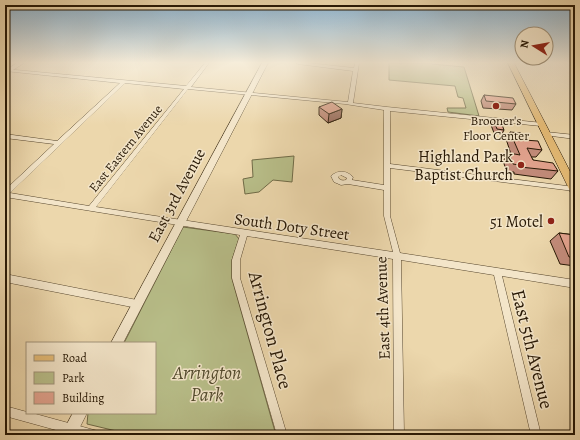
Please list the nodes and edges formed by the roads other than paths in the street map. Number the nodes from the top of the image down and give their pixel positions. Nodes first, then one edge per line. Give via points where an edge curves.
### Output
1 (121, 84) edge
2 (137, 84) edge
3 (190, 84) edge
4 (254, 84) edge
5 (354, 84) edge
6 (521, 84) edge
7 (186, 89) junction
8 (249, 94) junction
9 (350, 103) junction
10 (387, 109) junction
11 (541, 124) junction
12 (546, 134) junction
13 (5, 136) edge
14 (575, 137) edge
15 (59, 143) junction
16 (387, 166) junction
17 (348, 182) dead end
18 (387, 188) junction
19 (574, 190) edge
20 (5, 194) edge
21 (90, 209) junction
22 (180, 223) junction
23 (244, 233) junction
24 (397, 255) junction
25 (497, 272) junction
26 (5, 278) edge
27 (575, 284) edge
28 (137, 304) junction
29 (118, 342) edge
30 (5, 411) edge
31 (79, 414) edge
32 (70, 432) edge
33 (94, 435) edge
34 (282, 435) edge
35 (398, 435) edge
36 (536, 435) edge

1 - 15 street
2 - 7 street
3 - 7 street, East Eastern Avenue
4 - 8 street, East 3rd Avenue
5 - 9 street
6 - 11 main road
7 - 8 street
7 - 21 street, East Eastern Avenue
8 - 9 street
8 - 22 street, East 3rd Avenue
9 - 10 street
10 - 11 street
10 - 16 street, East 4th Avenue
11 - 12 main road
12 - 14 street
12 - 19 main road
13 - 15 street
15 - 20 street
16 - 18 street, East 4th Avenue
16 - 19 street
17 - 18 street
18 - 24 street, East 4th Avenue via 387,216
20 - 21 street, South Doty Street
21 - 22 street, South Doty Street
22 - 23 street, South Doty Street
22 - 28 street, East 3rd Avenue
23 - 24 street, South Doty Street
23 - 34 street, Arrington Place via 236,260 236,278
24 - 25 street, South Doty Street
24 - 35 street, East 4th Avenue
25 - 27 street, South Doty Street
25 - 36 street, East 5th Avenue
26 - 28 street
28 - 29 street, East 3rd Avenue
30 - 32 street
31 - 32 street
32 - 33 street

